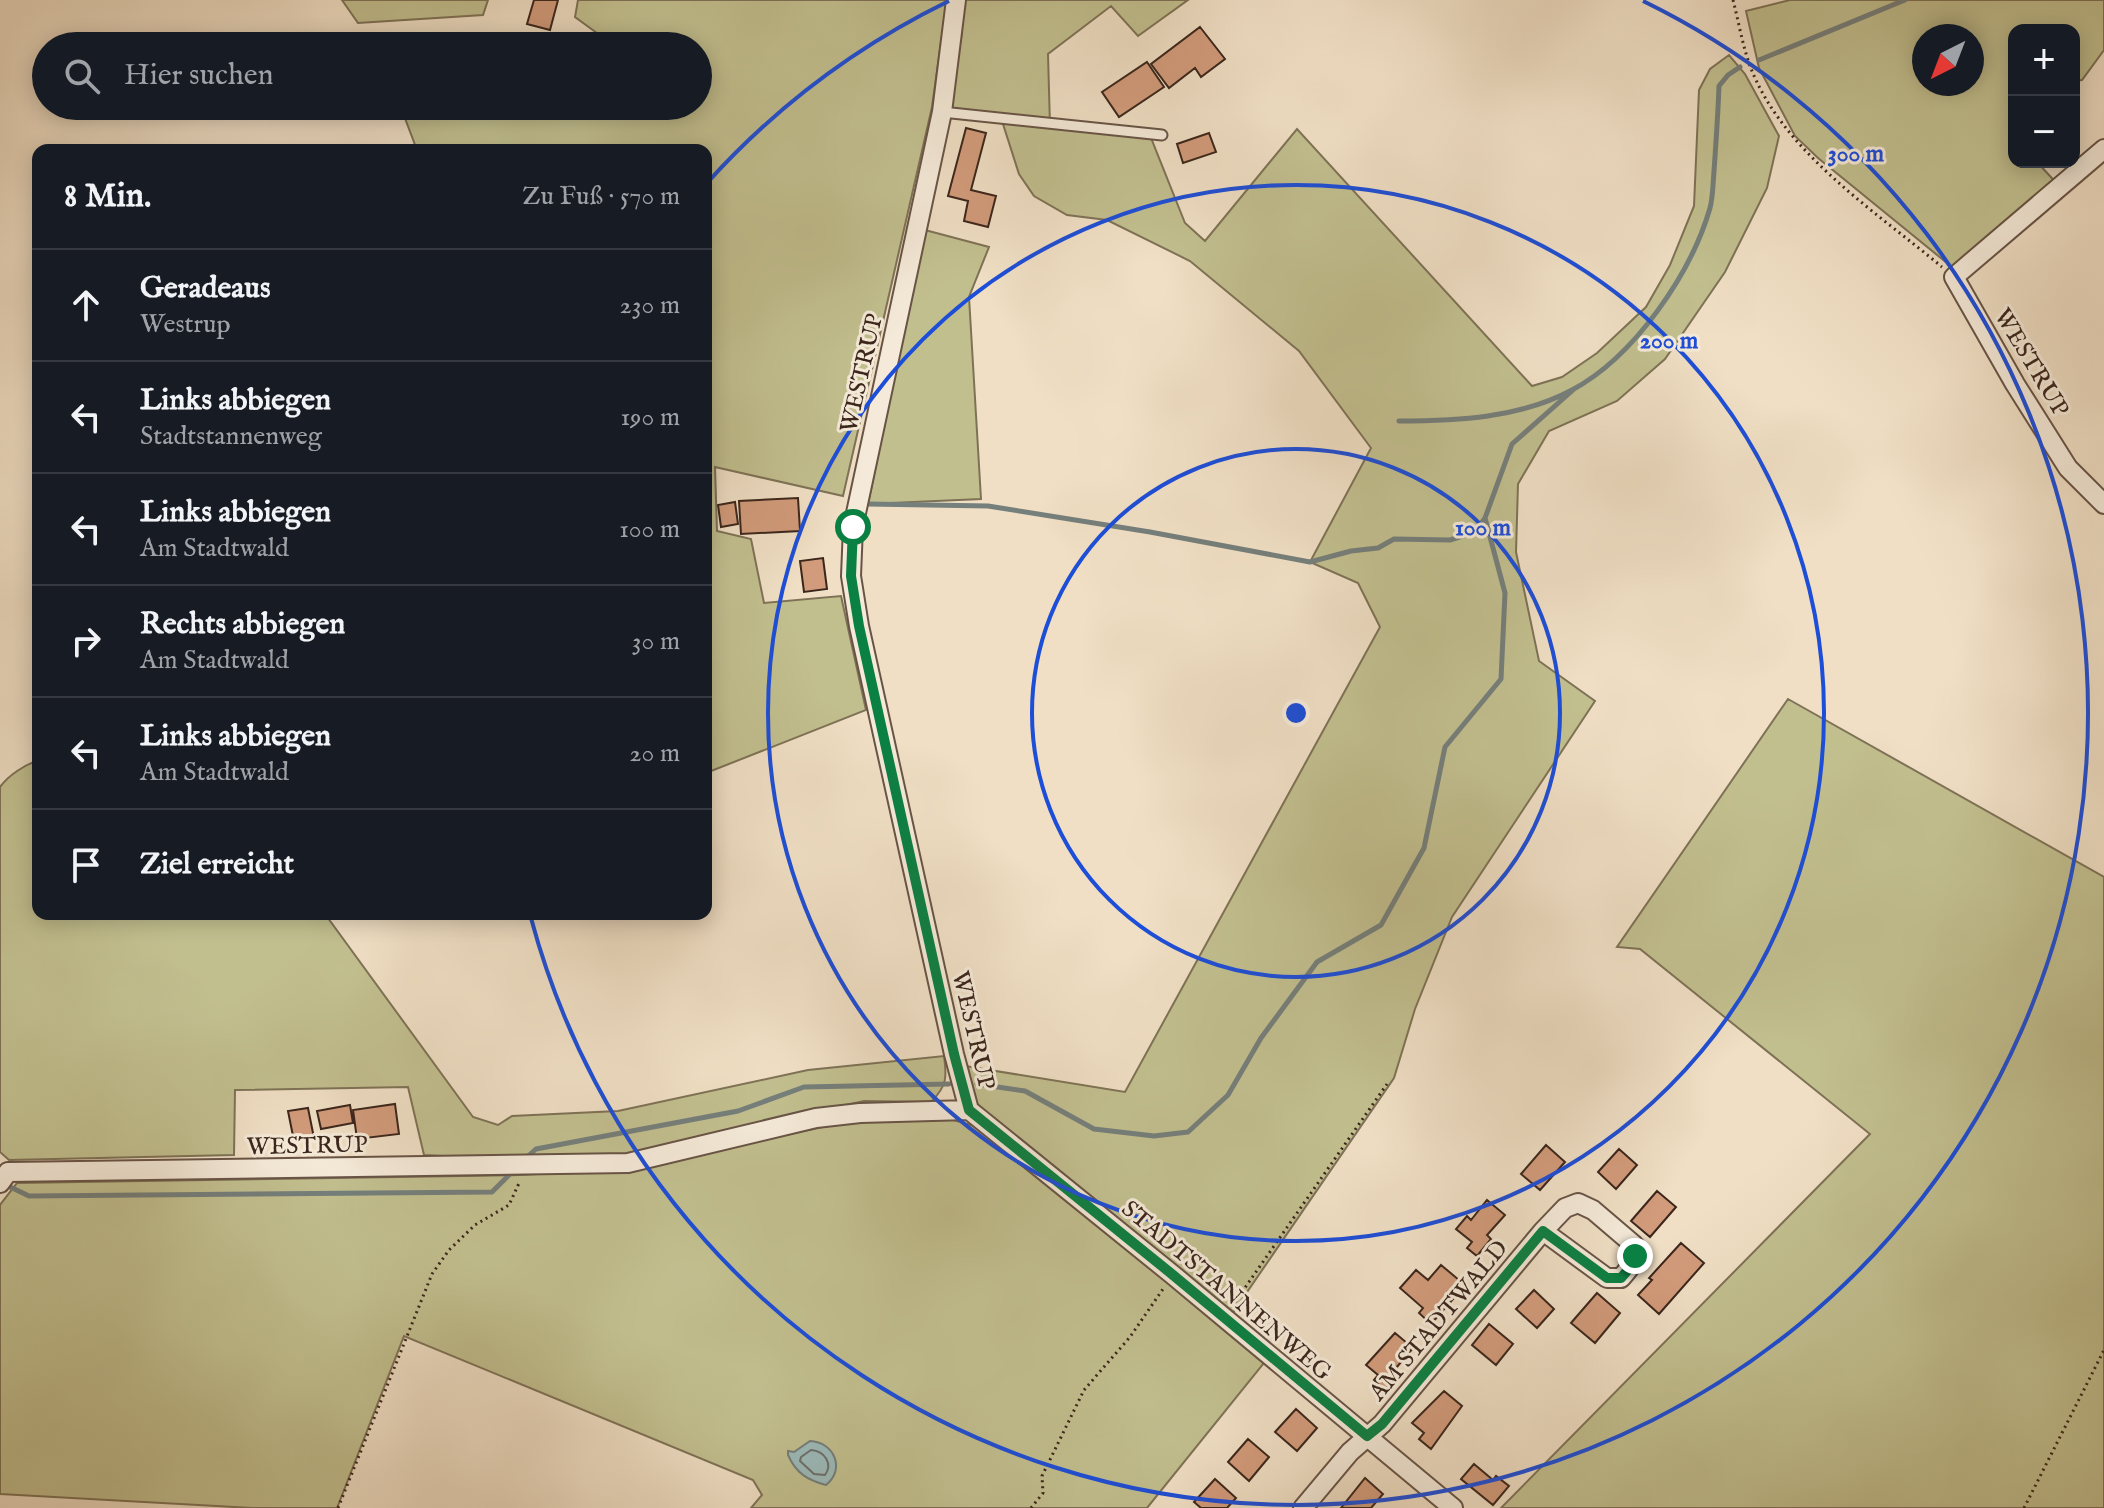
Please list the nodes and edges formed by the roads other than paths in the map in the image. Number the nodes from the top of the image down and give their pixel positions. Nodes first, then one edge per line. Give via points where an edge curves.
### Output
1 (956, 0) edge
2 (942, 112) junction
3 (1162, 135) dead end
4 (2104, 149) edge
5 (2104, 504) edge
6 (969, 1110) junction
7 (3, 1173) edge
8 (1543, 1231) junction
9 (1367, 1436) junction
10 (1303, 1508) edge
11 (1453, 1508) edge

1 - 2 street, WESTRUP
2 - 3 lane
2 - 6 street, WESTRUP via 850,550 859,626
4 - 5 street, WESTRUP via 1954,277 2068,468
6 - 7 street, WESTRUP via 816,1118 628,1163
6 - 9 street, STADTSTANNENWEG
8 - 8 street, AM STADTWALD via 1607,1278 1621,1278 1635,1256 1634,1245 1578,1203 1565,1208
8 - 9 street, AM STADTWALD
9 - 10 street, AM STADTWALD
9 - 11 street, STADTSTANNENWEG

